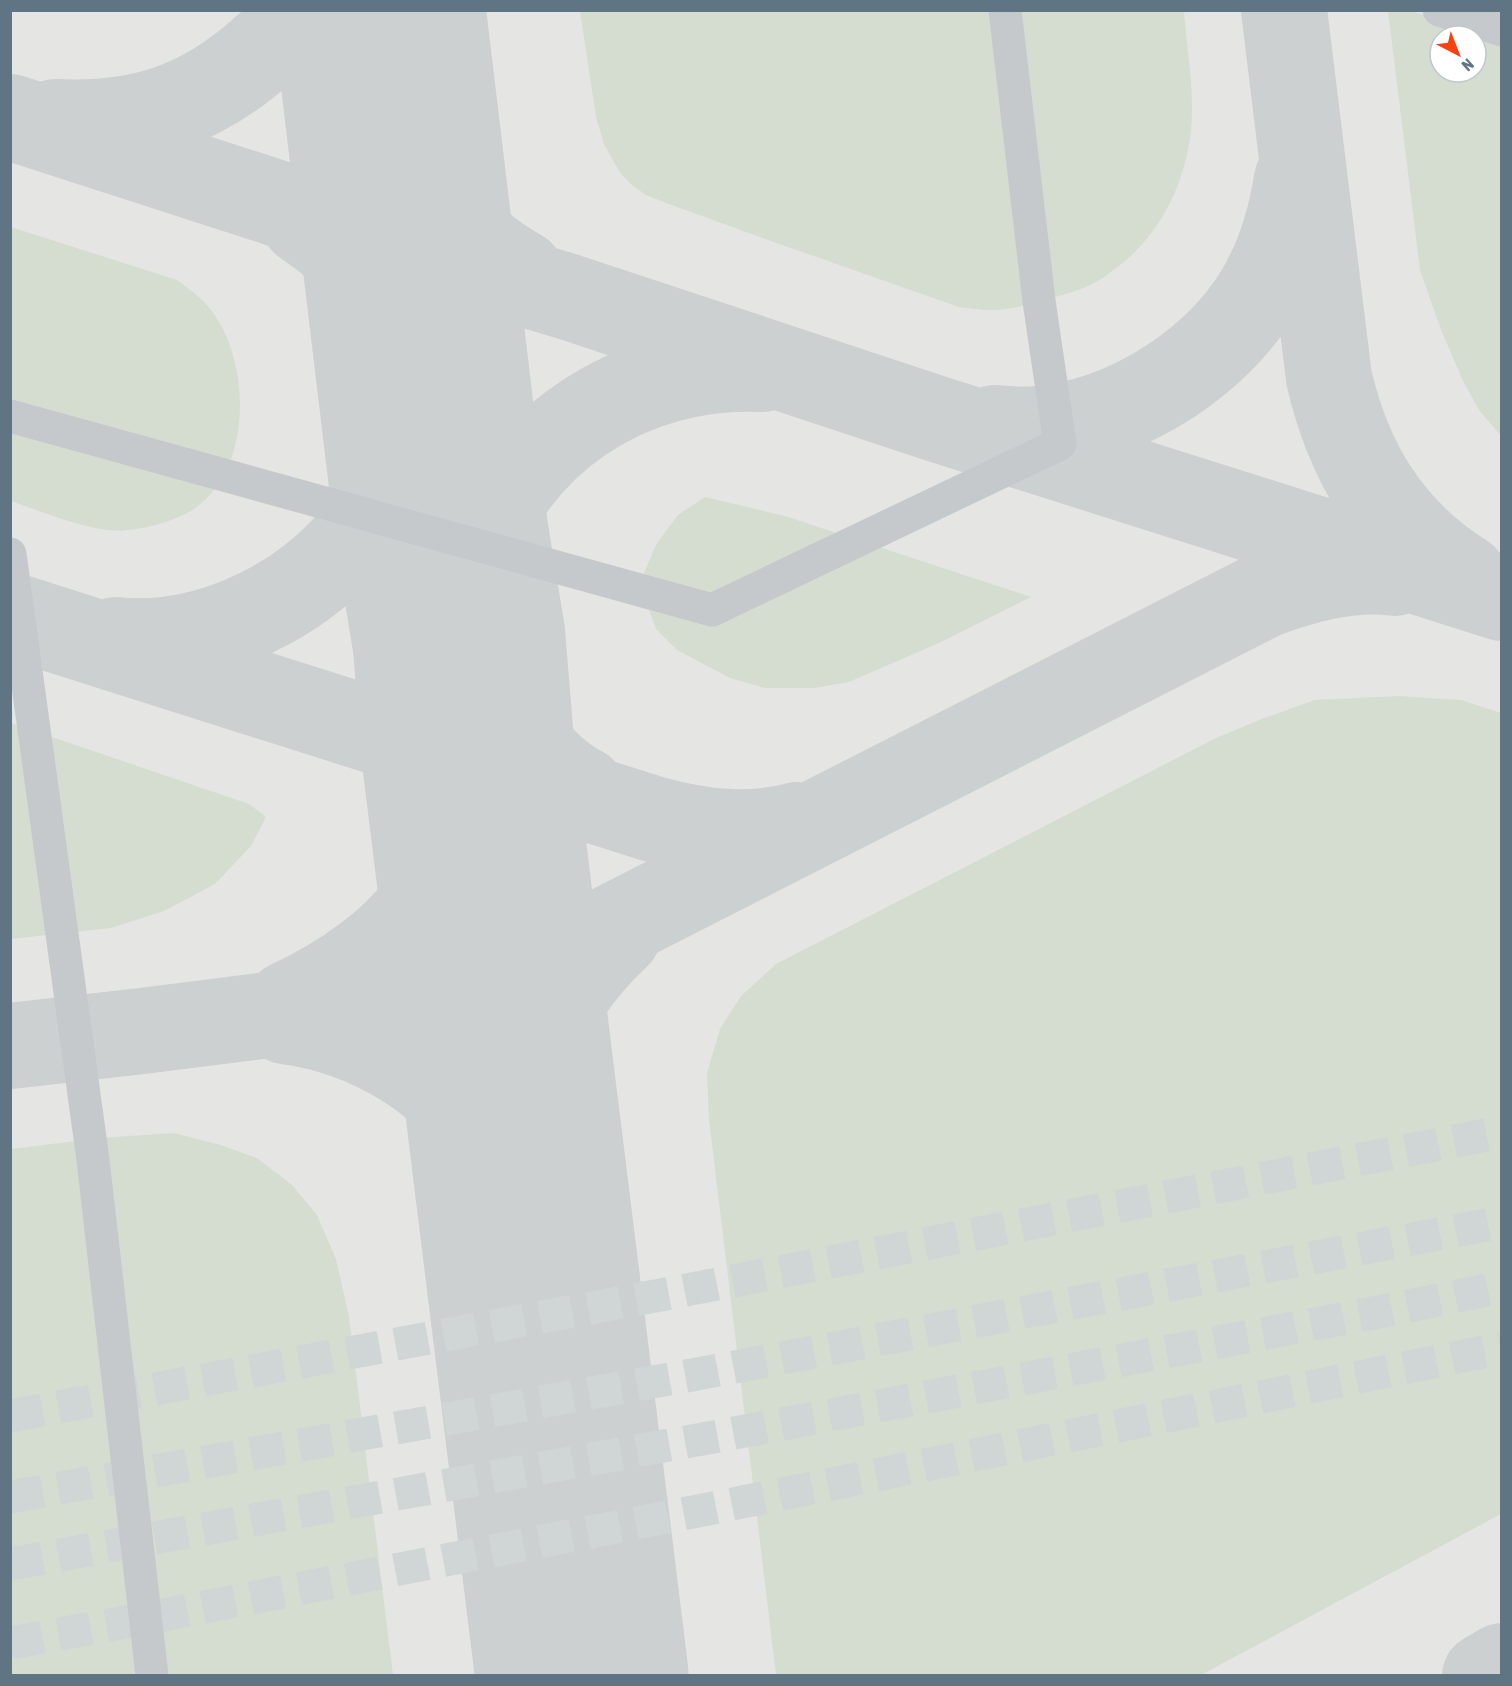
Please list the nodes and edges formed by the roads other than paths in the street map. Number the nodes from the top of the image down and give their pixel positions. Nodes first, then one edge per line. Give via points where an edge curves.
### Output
1 (1005, 10) edge
2 (1439, 10) edge
3 (1502, 30) edge
4 (10, 416) edge
5 (10, 554) edge
6 (152, 1676) edge

1 - 4 lane via 1060,444 712,610
2 - 3 lane
5 - 6 lane via 93,1161

